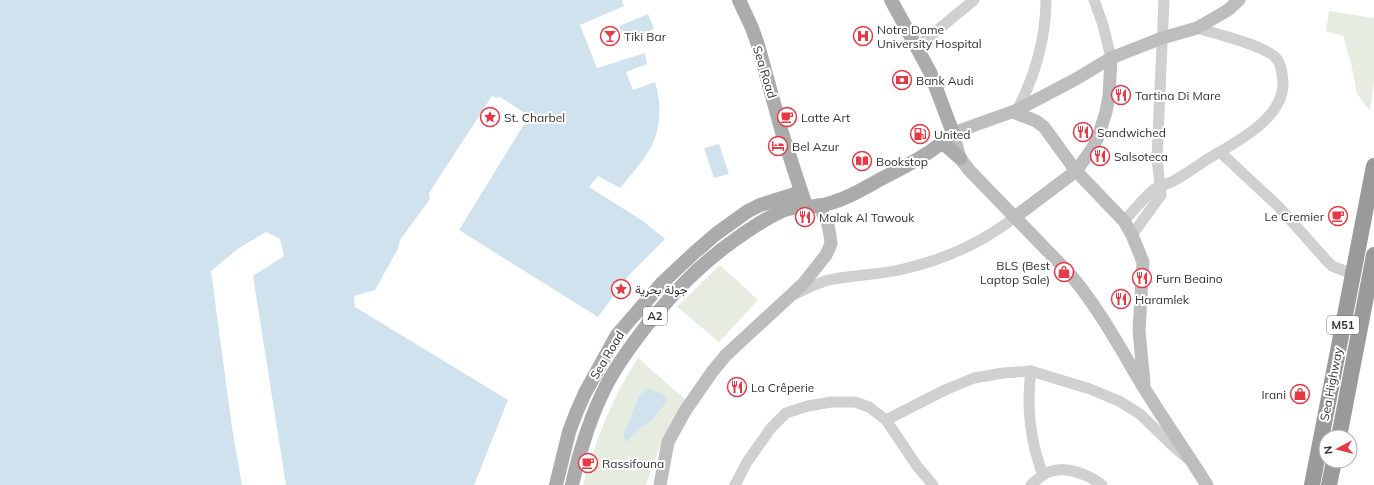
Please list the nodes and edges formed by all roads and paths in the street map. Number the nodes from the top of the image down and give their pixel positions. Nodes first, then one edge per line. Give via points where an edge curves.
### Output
1 (739, 0) edge
2 (891, 0) edge
3 (974, 0) edge
4 (1046, 0) edge
5 (1094, 0) edge
6 (1164, 0) edge
7 (1239, 0) edge
8 (1197, 28) junction
9 (1162, 38) junction
10 (916, 47) junction
11 (1110, 58) junction
12 (1015, 111) junction
13 (948, 138) junction
14 (1220, 152) junction
15 (960, 158) joint
16 (1374, 166) edge
17 (1076, 171) junction
18 (1161, 187) junction
19 (801, 192) junction
20 (819, 208) junction
21 (1015, 218) junction
22 (1124, 221) junction
23 (1132, 235) junction
24 (1374, 255) edge
25 (1353, 274) junction
26 (789, 297) junction
27 (1139, 331) junction
28 (1118, 343) junction
29 (611, 346) junction
30 (625, 354) junction
31 (1031, 372) junction
32 (1144, 387) junction
33 (886, 420) junction
34 (1341, 429) edge
35 (1191, 461) junction
36 (1332, 469) edge
37 (1043, 475) junction
38 (556, 485) edge
39 (572, 485) edge
40 (660, 485) edge
41 (735, 485) edge
42 (933, 485) edge
43 (1032, 485) edge
44 (1102, 485) edge
45 (1207, 485) edge
46 (1312, 485) edge
47 (1329, 485) edge

1 - 19 main road, Sea Road via 758,45
2 - 10 main road
3 - 10 street
4 - 12 street via 1046,20 1035,66 1026,94
5 - 11 street via 1103,25
6 - 9 street
7 - 8 main road via 1228,10
8 - 9 main road
8 - 14 street via 1264,50 1279,62 1283,73 1283,88 1278,104 1271,114 1256,128
9 - 11 main road
9 - 18 street via 1157,158
10 - 13 main road via 930,72
11 - 12 main road
11 - 17 main road via 1109,96 1102,125 1092,149
12 - 13 main road
12 - 17 main road via 1044,127
13 - 15 main road
13 - 20 main road, Sea Road / A2 via 902,169 856,193
14 - 18 street
14 - 25 street via 1278,206 1332,266
15 - 21 main road
16 - 25 highway, Sea Highway / M51
17 - 21 main road
17 - 22 main road
18 - 22 street via 1154,190
18 - 23 street via 1160,198
19 - 20 main road, Sea Road
19 - 29 main road, Sea Road / A2 via 760,205 716,234 662,283 617,335
20 - 26 main road via 830,235 830,248 803,284
20 - 30 main road, Sea Road / A2 via 783,211 772,216 712,257 674,292
21 - 26 street via 982,240 950,256 898,270 829,280
21 - 28 main road via 1084,291
22 - 23 main road
23 - 27 main road via 1143,262
24 - 34 highway, Sea Highway / M51
25 - 46 highway, Sea Highway / M51
26 - 40 main road via 726,355 685,411 668,442
27 - 28 main road via 1128,342
27 - 32 main road
28 - 32 main road
29 - 30 main road
29 - 38 main road, Sea Road / A2 via 577,411
30 - 39 main road, Sea Road / A2 via 608,383 590,424
31 - 33 street via 974,378
31 - 35 street via 1090,389 1119,401 1140,414
31 - 37 street via 1030,424 1035,453
32 - 35 main road
33 - 41 street via 869,407 855,402 830,402 786,413 771,428 747,462
33 - 42 street
35 - 45 main road
36 - 47 highway
37 - 43 street
37 - 44 street via 1061,470 1076,472

